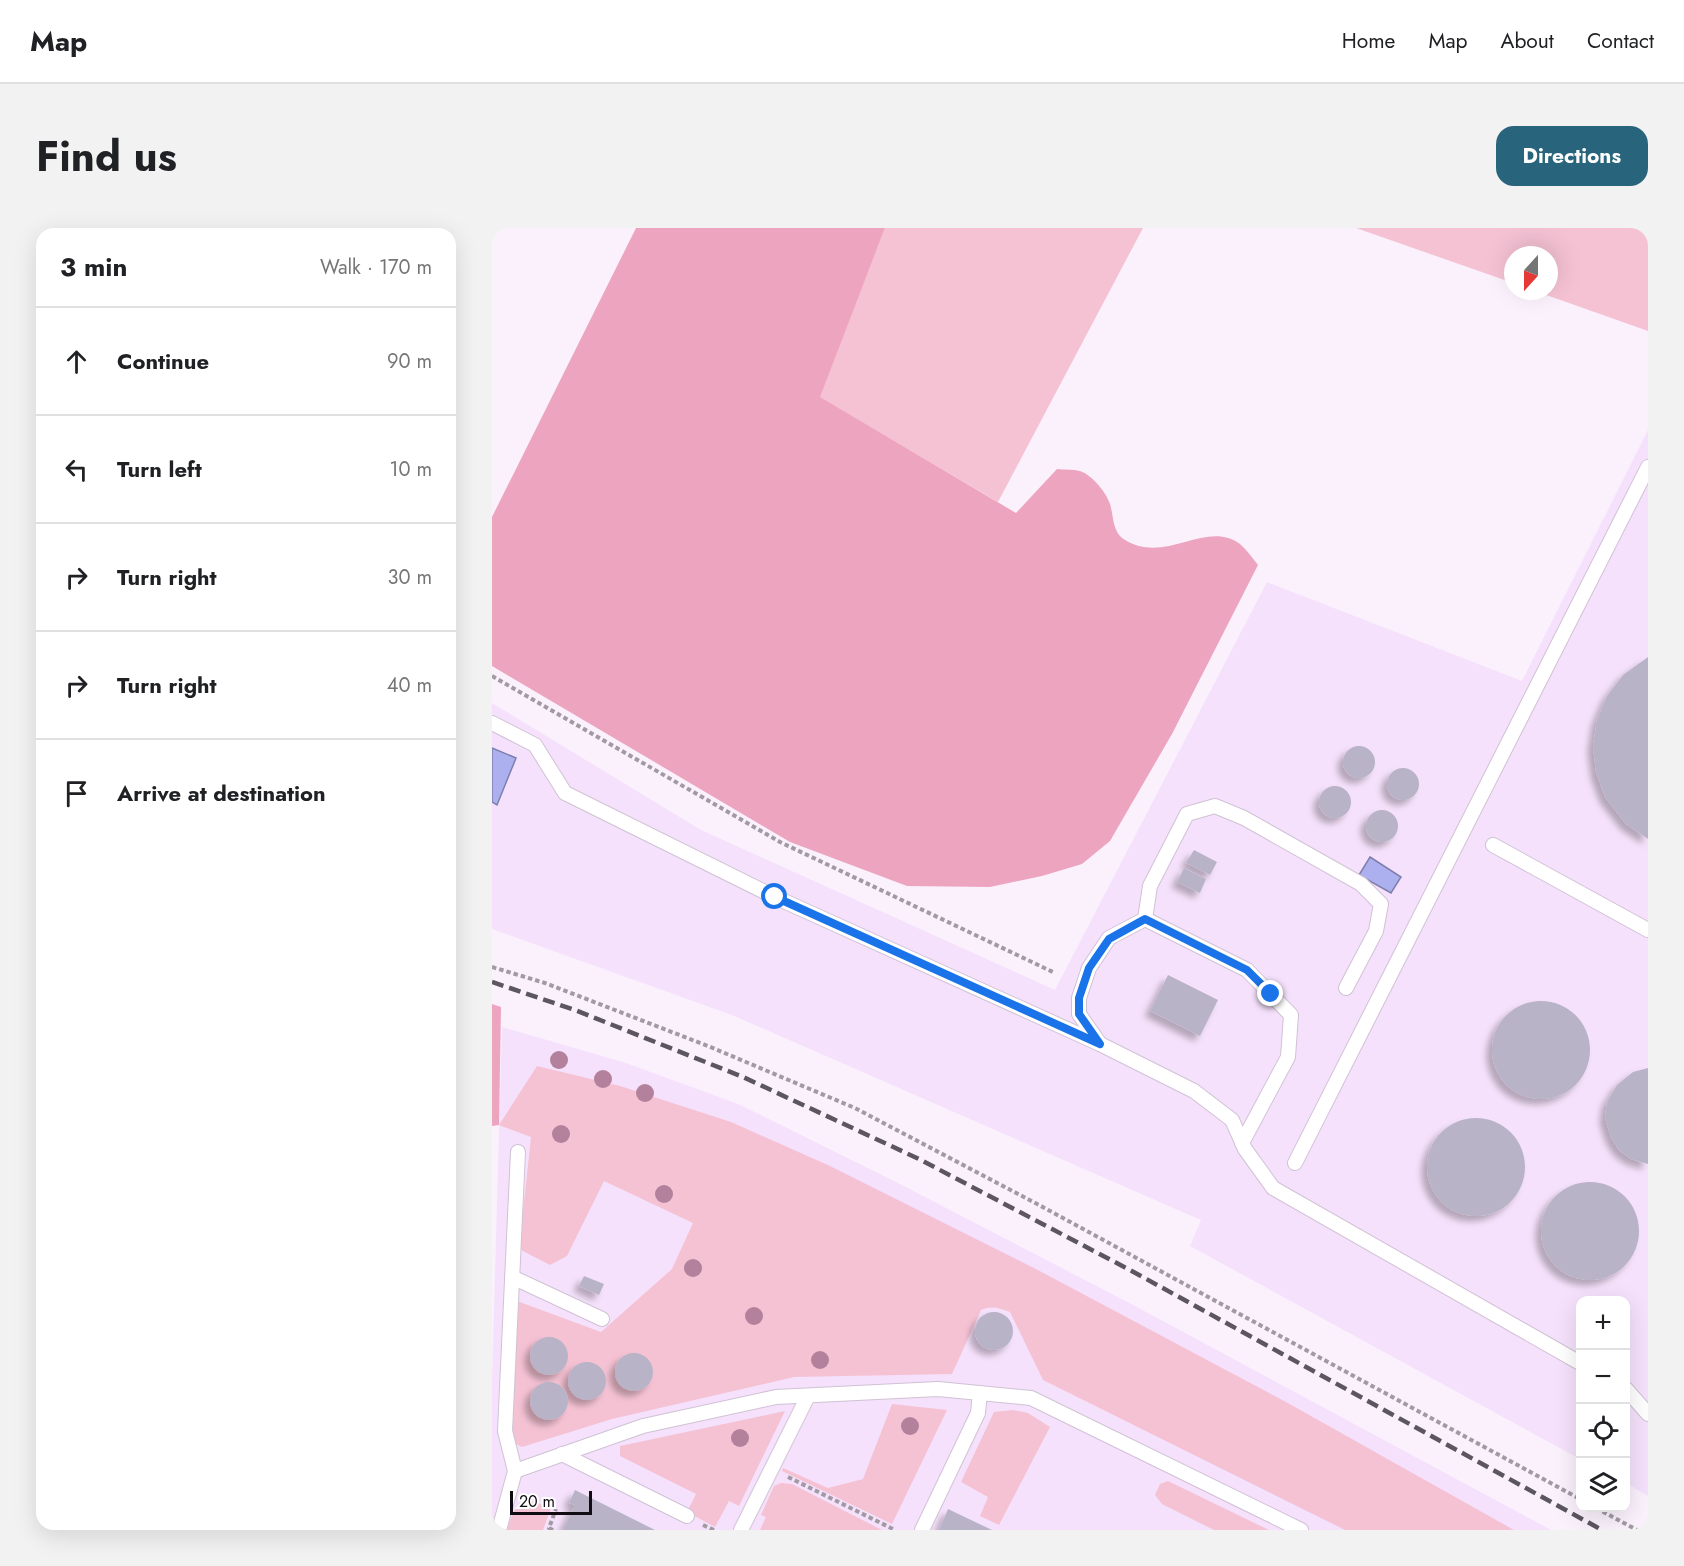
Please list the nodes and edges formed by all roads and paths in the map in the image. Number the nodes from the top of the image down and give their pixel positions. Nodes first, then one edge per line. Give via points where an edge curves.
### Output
1 (1648, 466) edge
2 (492, 676) edge
3 (492, 723) edge
4 (1493, 845) dead end
5 (1145, 919) junction
6 (1648, 930) edge
7 (492, 967) edge
8 (1055, 973) dead end
9 (1346, 988) dead end
10 (1100, 1044) junction
11 (1242, 1143) junction
12 (518, 1152) dead end
13 (1295, 1163) dead end
14 (512, 1277) junction
15 (602, 1319) dead end
16 (1576, 1361) edge
17 (980, 1393) junction
18 (1630, 1394) edge
19 (808, 1396) junction
20 (1648, 1414) edge
21 (562, 1454) junction
22 (771, 1469) junction
23 (515, 1471) junction
24 (1576, 1496) edge
25 (556, 1509) dead end
26 (1603, 1512) edge
27 (687, 1516) dead end
28 (499, 1530) edge
29 (553, 1530) edge
30 (741, 1530) edge
31 (895, 1530) edge
32 (922, 1530) edge
33 (1301, 1530) edge
34 (1637, 1530) edge

1 - 13 lane
2 - 8 path via 780,842
3 - 10 lane via 535,746 565,793 775,897
4 - 6 lane
5 - 9 lane via 1150,886 1187,814 1215,806 1244,818 1361,884 1381,904 1376,931
5 - 10 lane via 1109,939 1089,968 1079,998 1079,1014
5 - 11 lane via 1247,970 1290,1015 1288,1057
7 - 24 path via 708,1046 855,1108
10 - 11 lane via 1194,1091 1232,1120
11 - 16 lane via 1273,1188
12 - 14 lane
14 - 15 lane
14 - 23 lane via 505,1431
17 - 19 lane via 938,1389
17 - 32 lane via 978,1413
17 - 33 lane via 1031,1398
18 - 20 lane
19 - 21 lane via 776,1397 643,1426
19 - 22 lane
21 - 23 lane
21 - 27 lane
22 - 30 lane
22 - 31 path
23 - 28 lane
25 - 29 path via 549,1528
26 - 34 path

